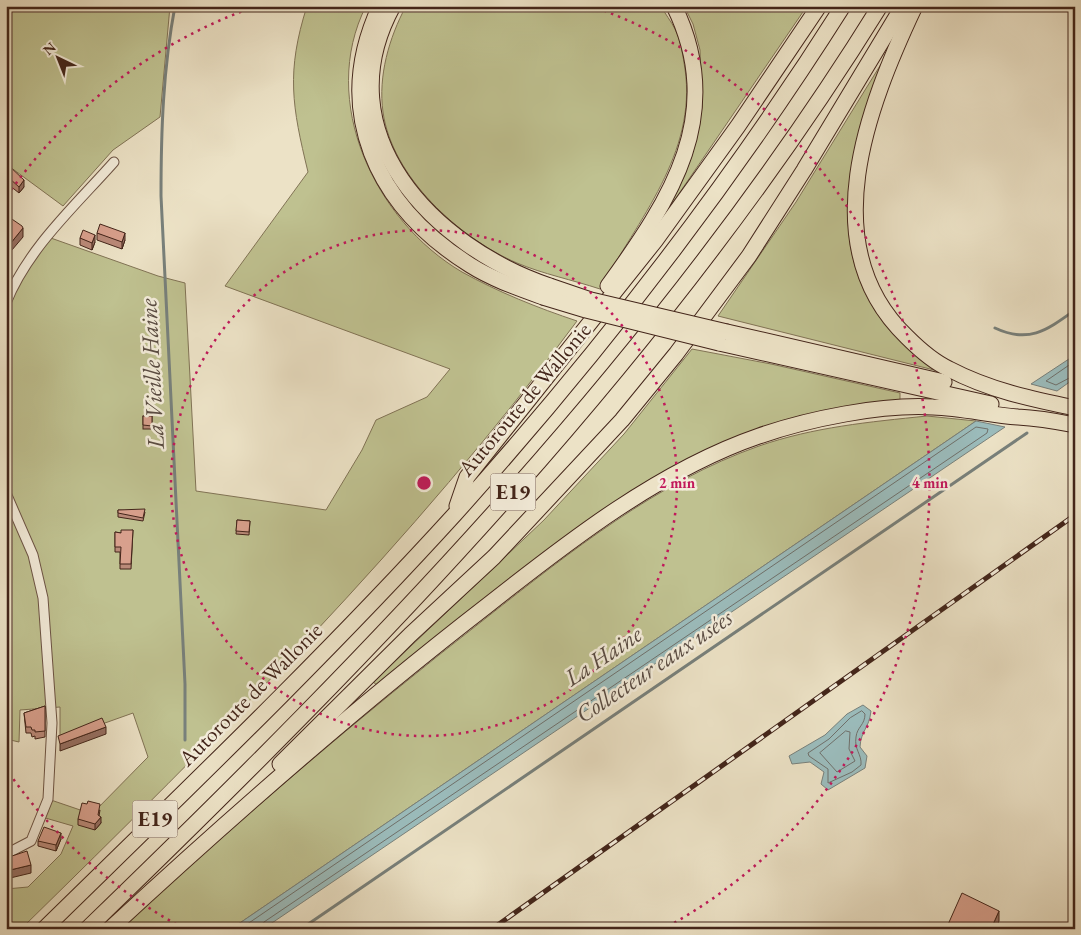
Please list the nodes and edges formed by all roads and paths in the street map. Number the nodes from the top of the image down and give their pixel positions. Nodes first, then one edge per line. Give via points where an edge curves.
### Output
1 (380, 6) edge
2 (393, 6) edge
3 (674, 6) edge
4 (819, 6) edge
5 (843, 6) edge
6 (880, 6) edge
7 (903, 6) edge
8 (915, 6) edge
9 (114, 162) dead end
10 (546, 292) junction
11 (6, 303) edge
12 (723, 338) junction
13 (541, 387) junction
14 (1009, 394) junction
15 (1075, 408) edge
16 (1036, 417) junction
17 (1075, 425) edge
18 (6, 493) edge
19 (454, 514) junction
20 (225, 822) junction
21 (6, 854) edge
22 (44, 929) edge
23 (88, 929) edge
24 (110, 929) edge

1 - 10 highway via 363,52 359,99 372,155 387,185 405,209 447,249 471,265
2 - 10 highway via 376,52 372,85 378,136 392,165 414,198 466,246
3 - 13 highway via 685,28 696,79 694,114 687,148 662,204
4 - 13 highway via 655,241
5 - 19 highway, Autoroute de Wallonie / E19 via 756,135 670,253 586,360
6 - 23 highway, E19 via 781,153 696,270 545,456 301,720
7 - 20 highway via 748,256 676,354 622,420 494,557 410,635
8 - 14 highway via 888,67 862,148 856,212 861,260 884,312 914,345 947,369
9 - 11 street via 33,255 16,280
10 - 12 highway, bridge via 591,300
12 - 14 highway via 990,393
12 - 16 highway via 1025,411
13 - 19 highway via 467,477
14 - 15 highway
16 - 17 highway
16 - 20 highway via 930,406 861,412 790,426 712,455 625,505 538,565 426,652
18 - 21 street via 33,555 43,598 52,723 48,800 31,841
19 - 22 highway, Autoroute de Wallonie / E19 via 267,710
20 - 24 highway

